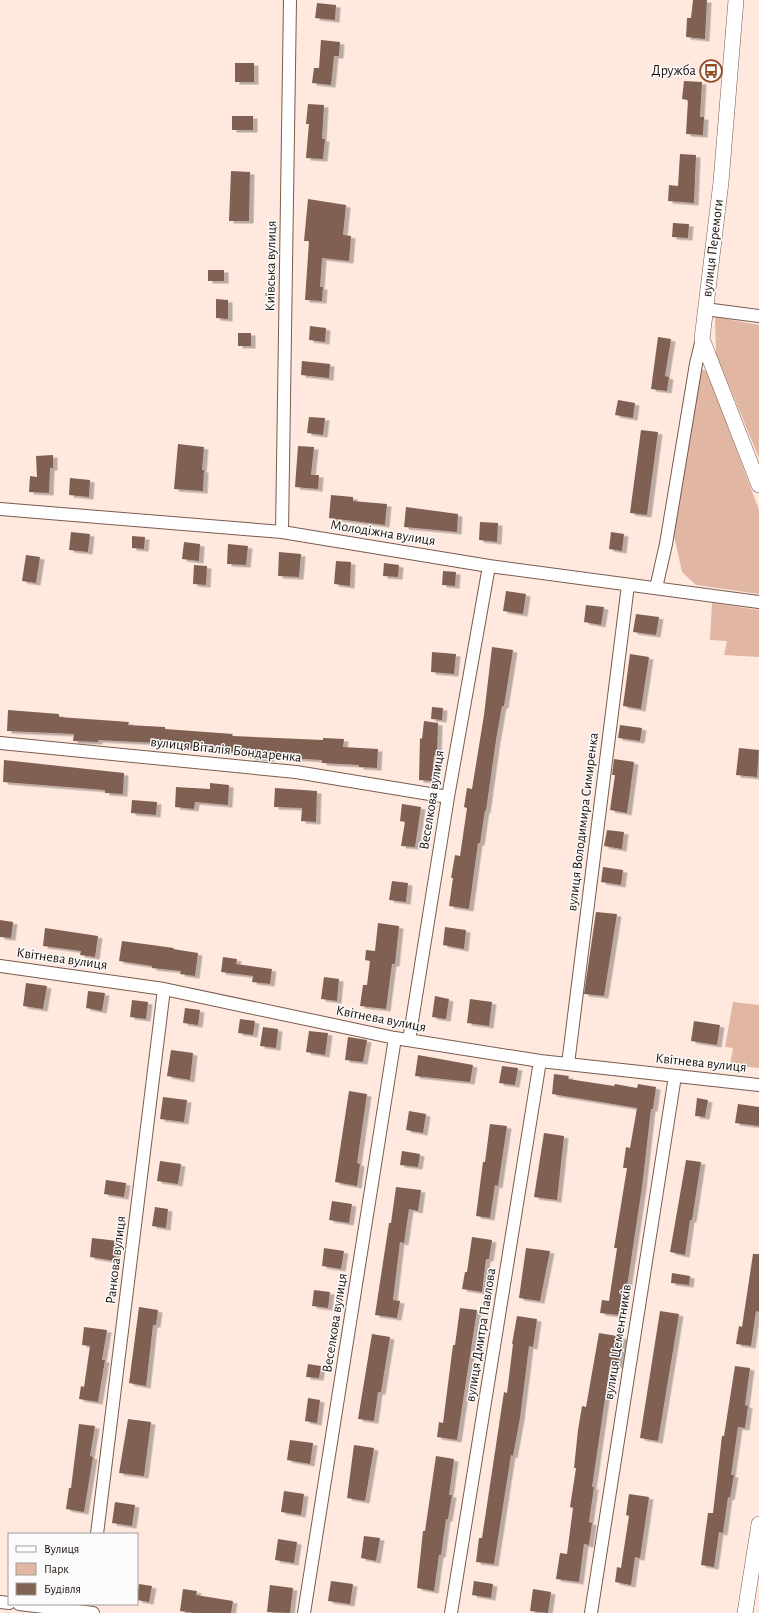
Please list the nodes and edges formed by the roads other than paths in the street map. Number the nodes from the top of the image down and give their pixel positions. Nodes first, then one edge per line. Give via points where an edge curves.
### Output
1 (290, 0) edge
2 (736, 0) edge
3 (705, 308) junction
4 (759, 316) edge
5 (702, 338) junction
6 (759, 485) edge
7 (0, 509) edge
8 (282, 532) junction
9 (489, 566) junction
10 (628, 584) junction
11 (656, 588) junction
12 (759, 602) edge
13 (0, 743) edge
14 (448, 797) junction
15 (0, 966) edge
16 (164, 989) junction
17 (395, 1038) junction
18 (409, 1040) junction
19 (540, 1061) junction
20 (568, 1064) junction
21 (675, 1076) junction
22 (759, 1085) edge
23 (759, 1524) edge
24 (97, 1533) edge
25 (31, 1605) edge
26 (90, 1610) edge
27 (304, 1613) edge
28 (451, 1613) edge
29 (591, 1613) edge
30 (745, 1613) edge

1 - 8 street, Київська вулиця
2 - 3 main road, вулиця Перемоги via 721,182
3 - 4 street
3 - 5 main road, вулиця Перемоги
5 - 6 main road, вулиця Перемоги
5 - 11 street
7 - 8 street, Молодіжна вулиця
8 - 9 street, Молодіжна вулиця
9 - 10 street, Молодіжна вулиця
9 - 14 street, Веселкова вулиця
10 - 11 street, Молодіжна вулиця
10 - 20 street, вулиця Володимира Симиренка
11 - 12 street, Молодіжна вулиця
13 - 14 street, вулиця Віталія Бондаренка via 296,772
14 - 18 street, Веселкова вулиця
15 - 16 street, Квітнева вулиця
16 - 17 street, Квітнева вулиця
16 - 24 street, Ранкова вулиця
17 - 18 street, Квітнева вулиця
17 - 27 street, Веселкова вулиця
18 - 19 street, Квітнева вулиця
19 - 20 street, Квітнева вулиця
19 - 28 street, вулиця Дмитра Павлова
20 - 21 street, Квітнева вулиця
21 - 22 street, Квітнева вулиця
21 - 29 street, вулиця Цементників
23 - 30 main road
25 - 26 street

